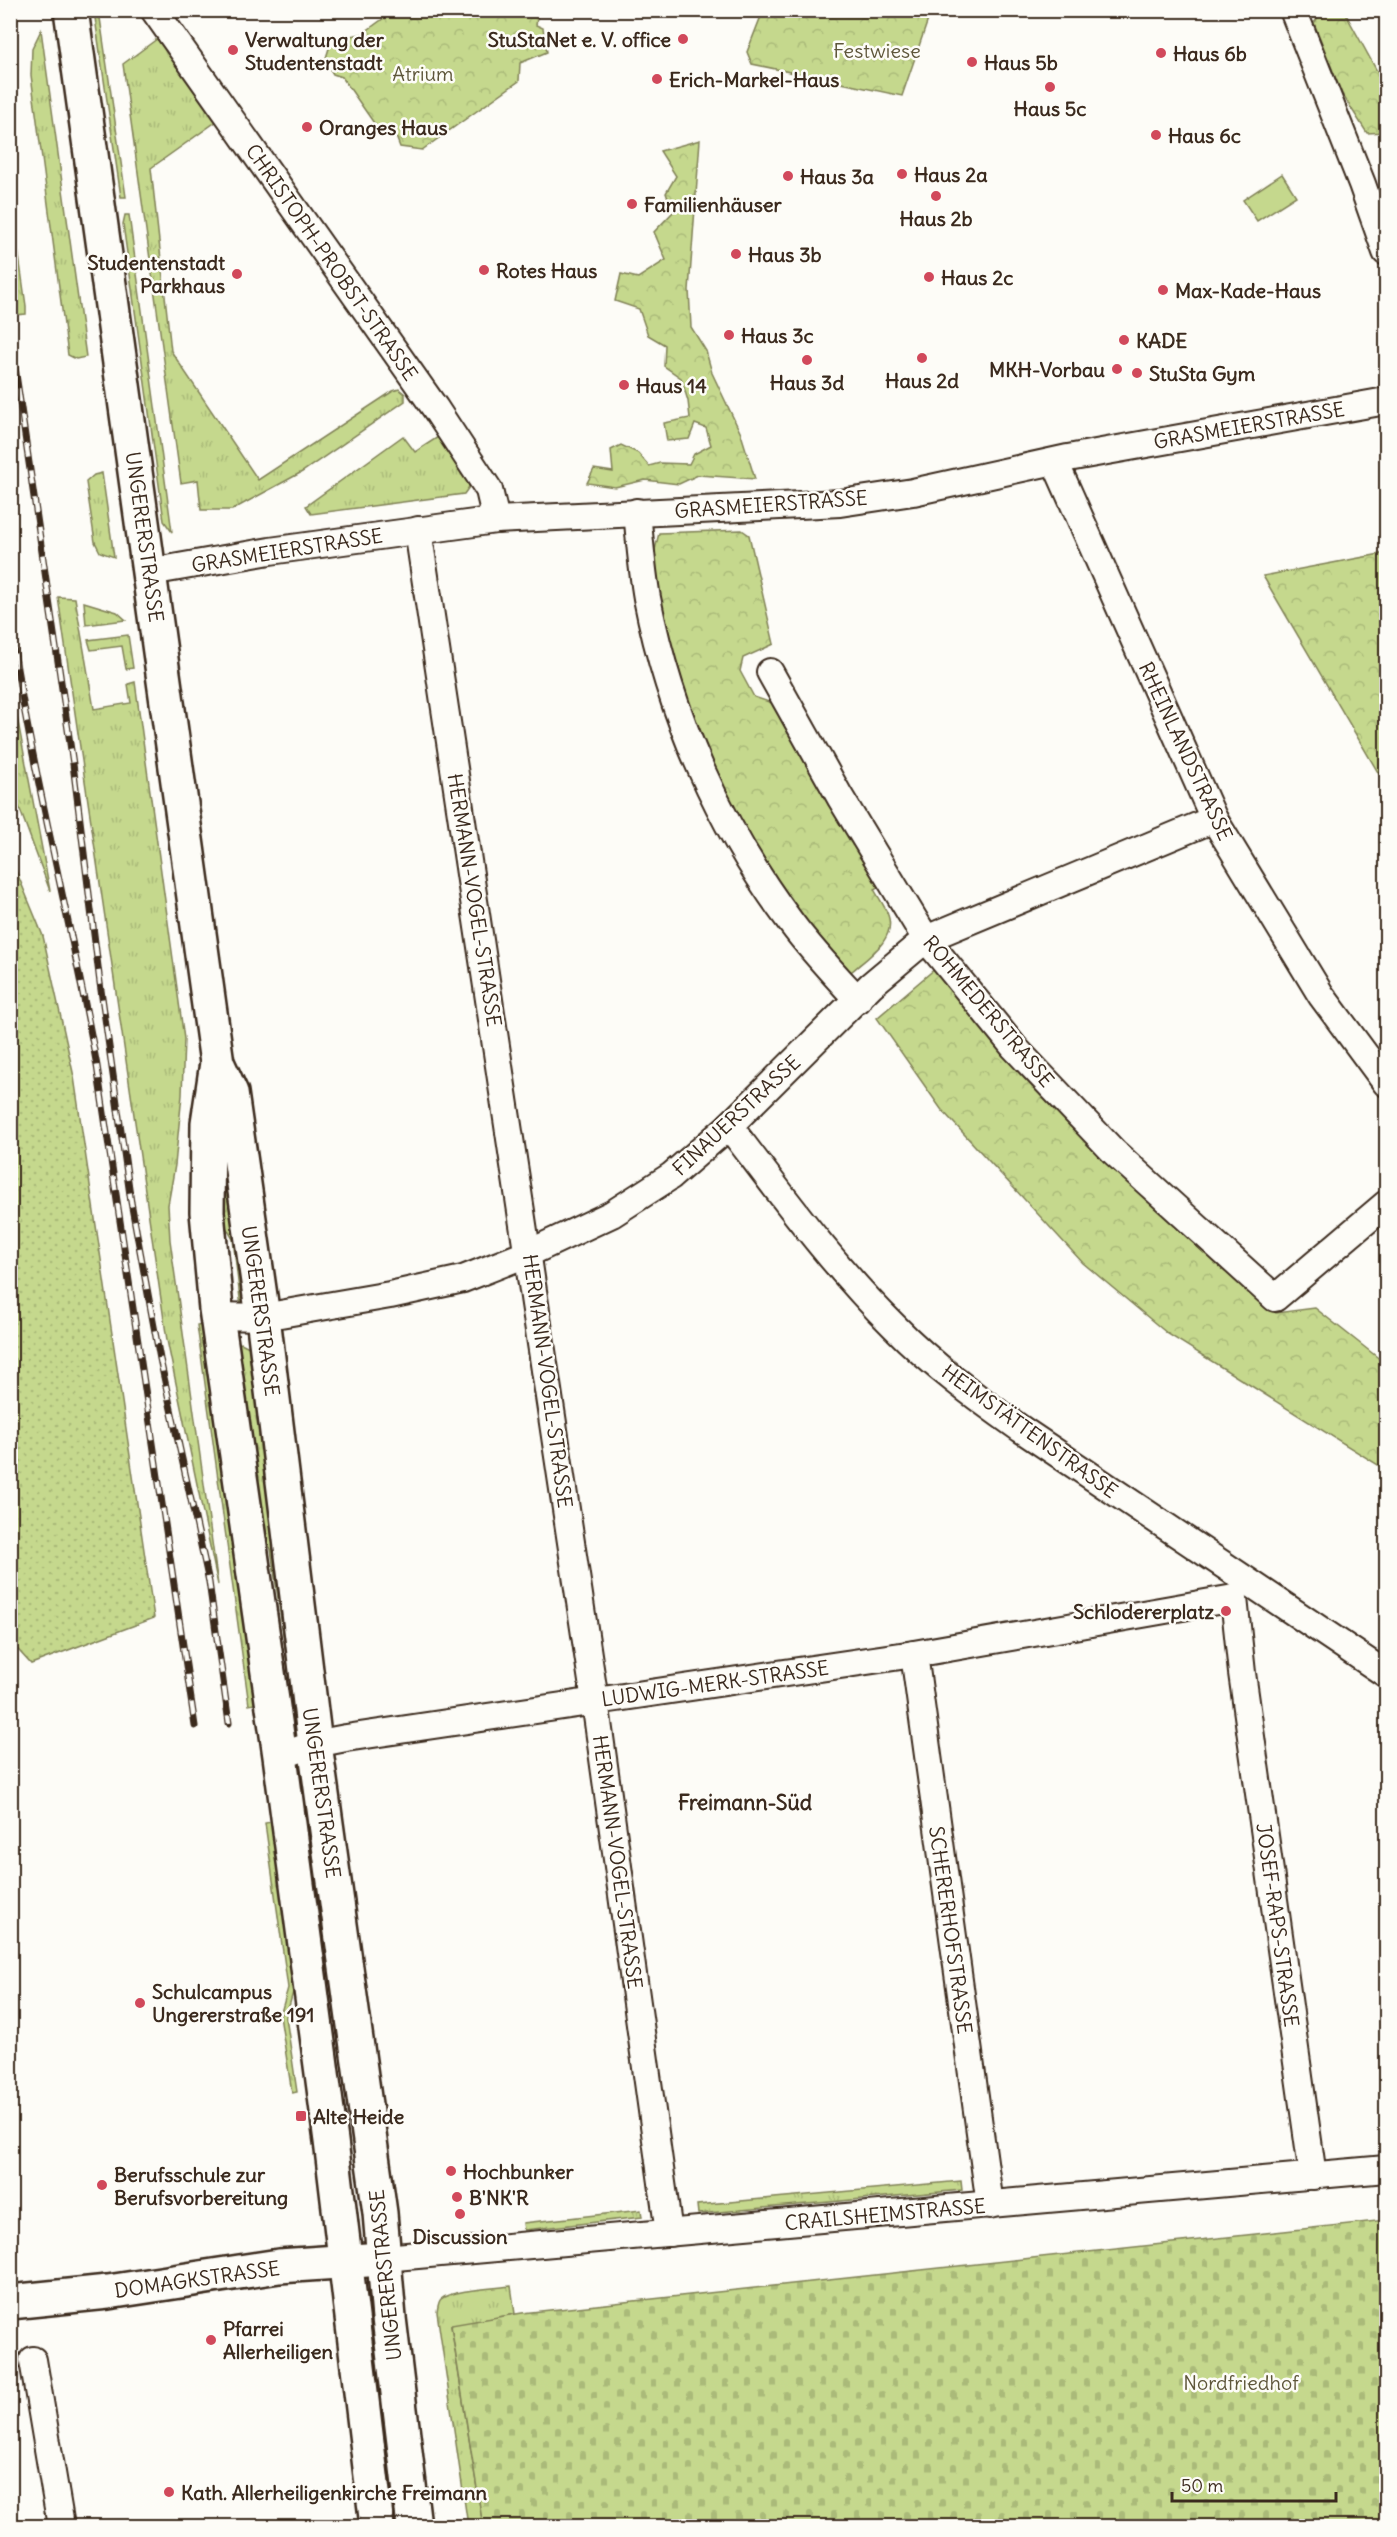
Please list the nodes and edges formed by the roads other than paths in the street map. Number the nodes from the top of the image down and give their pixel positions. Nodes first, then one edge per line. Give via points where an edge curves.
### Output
1 (72, 10) edge
2 (154, 10) edge
3 (1293, 10) edge
4 (1386, 252) edge
5 (1386, 401) edge
6 (1055, 462) junction
7 (637, 512) junction
8 (496, 520) junction
9 (418, 530) junction
10 (150, 572) junction
11 (770, 672) dead end
12 (1214, 819) junction
13 (927, 939) junction
14 (858, 1000) junction
15 (217, 1063) junction
16 (1386, 1083) edge
17 (729, 1125) junction
18 (1386, 1204) edge
19 (529, 1253) junction
20 (217, 1316) junction
21 (263, 1317) junction
22 (1241, 1589) junction
23 (914, 1654) junction
24 (1386, 1674) edge
25 (596, 1701) junction
26 (315, 1744) junction
27 (280, 1756) junction
28 (1386, 2169) edge
29 (1313, 2176) junction
30 (990, 2205) junction
31 (669, 2233) junction
32 (384, 2258) junction
33 (346, 2262) junction
34 (10, 2302) edge
35 (33, 2360) dead end
36 (61, 2526) edge
37 (377, 2526) edge
38 (414, 2526) edge

1 - 10 main road, UNGERERSTRASSE
2 - 8 street, CHRISTOPH-PROBST-STRASSE via 441,417 489,490
3 - 4 street
5 - 6 street, GRASMEIERSTRASSE
6 - 7 street, GRASMEIERSTRASSE via 914,492 840,503
6 - 12 street, RHEINLANDSTRASSE
7 - 8 street, GRASMEIERSTRASSE
7 - 14 street via 647,596 659,652 684,729 708,784 765,886 818,957
8 - 9 street, GRASMEIERSTRASSE
9 - 10 street, GRASMEIERSTRASSE
9 - 19 street, HERMANN-VOGEL-STRASSE
10 - 15 main road, UNGERERSTRASSE
11 - 13 street, ROHMEDERSTRASSE via 840,797
12 - 13 street, FINAUERSTRASSE
12 - 16 street, RHEINLANDSTRASSE via 1321,994
13 - 14 street, FINAUERSTRASSE via 870,985
13 - 18 street, ROHMEDERSTRASSE via 1014,1047 1114,1152 1275,1298
14 - 17 street, FINAUERSTRASSE
15 - 20 main road, UNGERERSTRASSE via 208,1122 207,1212
15 - 21 main road, UNGERERSTRASSE via 231,1093
17 - 19 street, FINAUERSTRASSE via 671,1176 612,1214
17 - 22 street, HEIMSTÄTTENSTRASSE via 827,1254 903,1335 966,1389
19 - 21 street, FINAUERSTRASSE via 463,1279
19 - 25 street, HERMANN-VOGEL-STRASSE
20 - 21 street, FINAUERSTRASSE
20 - 27 main road, UNGERERSTRASSE
21 - 26 main road, UNGERERSTRASSE
22 - 23 street, LUDWIG-MERK-STRASSE via 1152,1613
22 - 24 street, HEIMSTÄTTENSTRASSE
22 - 29 street, JOSEF-RAPS-STRASSE via 1242,1673
23 - 25 street, LUDWIG-MERK-STRASSE
23 - 30 street, SCHERERHOFSTRASSE
25 - 26 street, LUDWIG-MERK-STRASSE
25 - 31 street, HERMANN-VOGEL-STRASSE
26 - 27 street, LUDWIG-MERK-STRASSE
26 - 32 main road, UNGERERSTRASSE
27 - 33 main road, UNGERERSTRASSE
28 - 29 street, CRAILSHEIMSTRASSE
29 - 30 street, CRAILSHEIMSTRASSE
30 - 31 street, CRAILSHEIMSTRASSE
31 - 32 street, CRAILSHEIMSTRASSE
32 - 33 main road, DOMAGKSTRASSE
32 - 38 main road, UNGERERSTRASSE
33 - 34 main road, DOMAGKSTRASSE via 279,2266 108,2292
33 - 37 main road, UNGERERSTRASSE
35 - 36 street

